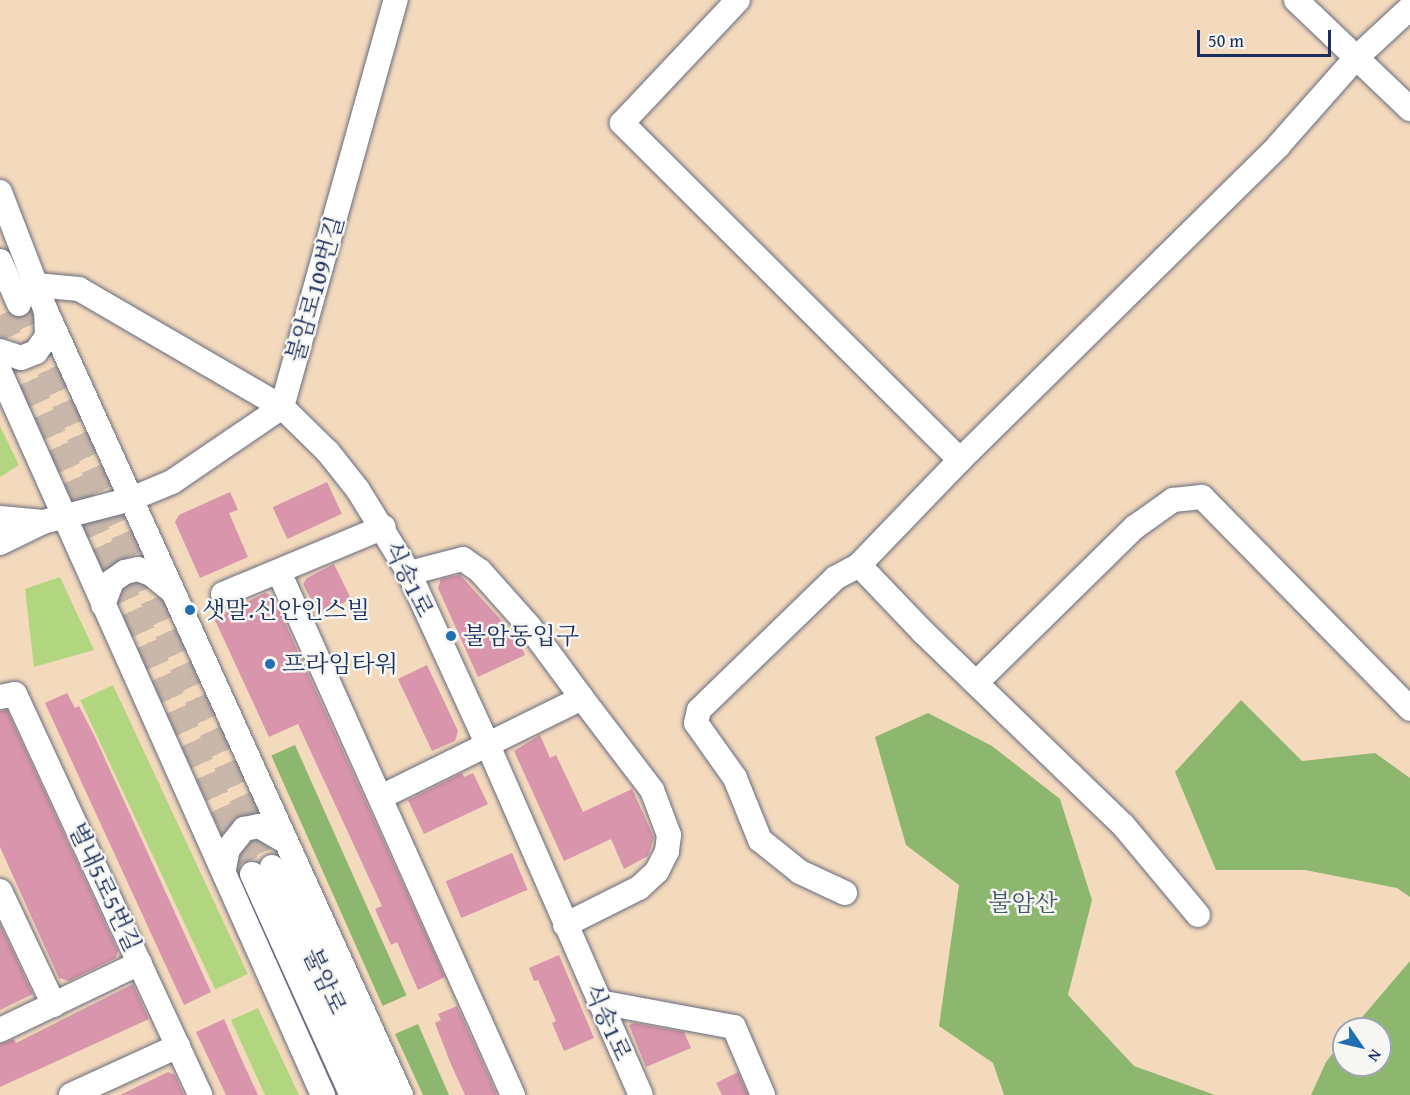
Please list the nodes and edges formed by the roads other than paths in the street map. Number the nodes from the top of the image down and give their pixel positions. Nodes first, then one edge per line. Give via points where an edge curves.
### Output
1 (396, 0) edge
2 (738, 0) edge
3 (1296, 0) edge
4 (1410, 8) edge
5 (1355, 59) junction
6 (1410, 108) edge
7 (0, 192) edge
8 (0, 261) edge
9 (36, 285) junction
10 (19, 304) tunnel mouth
11 (46, 312) junction
12 (0, 351) edge
13 (0, 372) edge
14 (282, 408) junction
15 (960, 460) junction
16 (131, 499) junction
17 (0, 518) edge
18 (52, 520) junction
19 (384, 527) junction
20 (0, 543) edge
21 (859, 565) junction
22 (279, 572) junction
23 (409, 573) junction
24 (173, 592) junction
25 (223, 594) dead end
26 (103, 605) junction
27 (976, 683) junction
28 (0, 698) edge
29 (582, 698) junction
30 (1410, 709) edge
31 (488, 743) junction
32 (381, 797) junction
33 (285, 841) junction
34 (224, 869) junction
35 (0, 891) edge
36 (845, 893) dead end
37 (1198, 915) dead end
38 (565, 925) junction
39 (140, 963) junction
40 (599, 1002) junction
41 (54, 1005) junction
42 (0, 1030) edge
43 (178, 1046) junction
44 (95, 1090) edge
45 (71, 1095) edge
46 (200, 1095) edge
47 (323, 1095) edge
48 (352, 1095) edge
49 (377, 1095) edge
50 (401, 1095) edge
51 (513, 1095) edge
52 (640, 1095) edge
53 (762, 1095) edge

1 - 14 street, 불암로109번길
2 - 15 street via 622,123
3 - 5 street
4 - 5 street
5 - 6 street
5 - 15 street via 1278,147
7 - 9 street
8 - 10 street
9 - 11 street
9 - 14 street, 식송1로 via 78,289
11 - 12 street via 47,336 36,352 21,358
11 - 16 street
13 - 18 street
14 - 16 street via 172,482
14 - 19 street, 식송1로 via 328,452
15 - 21 street
16 - 18 street
16 - 24 street
17 - 18 street
18 - 20 street
18 - 26 street
19 - 22 street
19 - 23 street, 식송1로
21 - 27 street
21 - 36 street via 835,578 711,695 699,710 696,723 735,778 760,840 800,873
22 - 25 street
22 - 32 street
23 - 29 street via 463,559 480,571 529,626
23 - 31 street, 식송1로
24 - 26 street via 162,581 138,569 112,581
24 - 33 street
26 - 34 street
27 - 30 street via 1135,526 1173,500 1202,497
27 - 37 street via 1123,825
28 - 39 street, 별내5로5번길 via 15,694
29 - 31 street
29 - 38 street via 652,790 669,835 668,851 657,871 639,888
31 - 32 street
31 - 38 street, 식송1로
32 - 51 street
33 - 34 street via 265,828 244,829 231,843
33 - 50 street
34 - 47 street
35 - 41 street
38 - 40 street, 식송1로
39 - 41 street
39 - 43 street, 별내5로5번길
40 - 52 street, 식송1로
40 - 53 street via 734,1027
41 - 42 street
43 - 44 street
43 - 46 street, 별내5로5번길
44 - 45 street
48 - 49 street, 불암로 via 262,870

